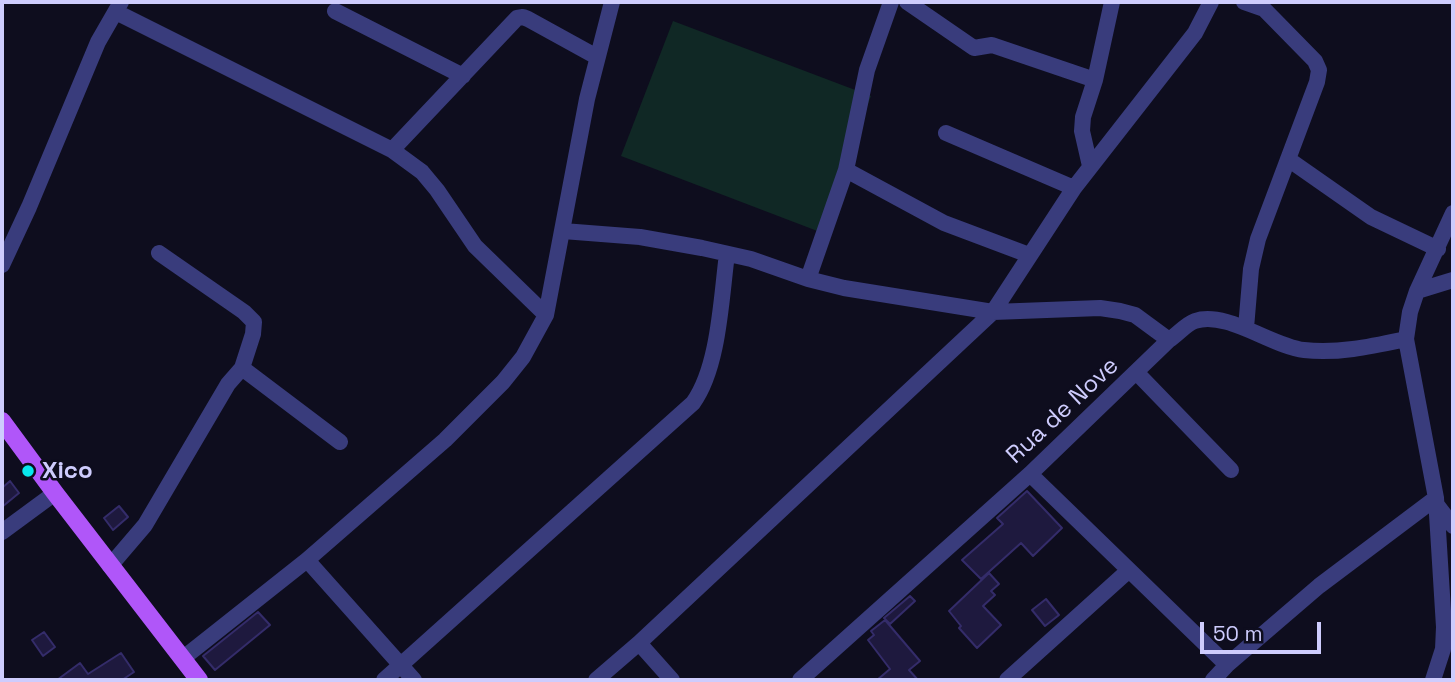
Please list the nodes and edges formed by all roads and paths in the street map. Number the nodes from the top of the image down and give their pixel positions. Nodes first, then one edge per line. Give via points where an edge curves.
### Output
1 (612, 2) edge
2 (891, 2) edge
3 (907, 2) edge
4 (1112, 2) edge
5 (1210, 2) edge
6 (1244, 2) edge
7 (1266, 5) edge
8 (118, 7) edge
9 (335, 11) dead end
10 (597, 57) junction
11 (463, 76) junction
12 (1095, 80) junction
13 (946, 133) dead end
14 (392, 150) junction
15 (1288, 159) junction
16 (1090, 166) junction
17 (846, 170) junction
18 (1074, 188) junction
19 (1453, 213) edge
20 (563, 231) junction
21 (1438, 249) junction
22 (159, 253) dead end
23 (727, 254) junction
24 (1029, 255) junction
25 (2, 265) edge
26 (808, 279) junction
27 (1453, 280) edge
28 (1417, 291) junction
29 (993, 312) junction
30 (546, 315) junction
31 (1246, 328) junction
32 (1406, 339) junction
33 (1169, 340) junction
34 (242, 368) junction
35 (1137, 373) junction
36 (2, 421) edge
37 (340, 442) dead end
38 (1231, 470) dead end
39 (1030, 474) junction
40 (55, 493) junction
41 (1436, 502) junction
42 (1453, 526) edge
43 (2, 532) edge
44 (307, 560) junction
45 (110, 566) junction
46 (1128, 571) junction
47 (639, 643) junction
48 (1448, 650) edge
49 (182, 659) junction
50 (401, 666) junction
51 (1227, 666) junction
52 (199, 680) edge
53 (383, 680) edge
54 (414, 680) edge
55 (596, 680) edge
56 (672, 680) edge
57 (800, 680) edge
58 (1007, 680) edge
59 (1213, 680) edge
60 (1433, 680) edge

1 - 10 street
2 - 17 street via 867,70
3 - 12 street via 974,48 992,45
4 - 12 street
5 - 16 street via 1195,33
6 - 7 street
7 - 15 street via 1319,69
8 - 14 street
8 - 25 street via 98,42
9 - 11 street
10 - 11 street via 523,17
10 - 20 street
11 - 14 street
12 - 16 street via 1082,131
13 - 18 street
14 - 30 street via 422,172 475,246
15 - 21 street via 1371,217
15 - 31 street via 1258,239
16 - 18 street
17 - 24 street via 944,223
17 - 26 street
18 - 24 street
19 - 21 street
20 - 23 street via 640,237
20 - 30 street
21 - 28 street
22 - 34 street via 254,322
23 - 26 street
23 - 50 street via 711,368 693,403
24 - 29 street
26 - 29 street
27 - 28 street
28 - 32 street
29 - 33 street via 1120,311 1135,315
29 - 47 street
30 - 44 street via 523,358 503,382 445,440
31 - 32 street, Rua de Nove via 1310,351 1339,352
31 - 33 street, Rua de Nove via 1209,319 1194,321
32 - 41 street
33 - 35 street, Rua de Nove
34 - 37 street
34 - 45 street via 228,384 145,525
35 - 38 street
35 - 39 street, Rua de Nove
36 - 40 main road
39 - 46 street
39 - 57 street, Rua de Nove
40 - 43 street
40 - 45 main road
41 - 42 street
41 - 48 street
41 - 51 street via 1319,586
44 - 49 street
44 - 50 street
45 - 49 main road
46 - 51 street
46 - 58 street
47 - 55 street
47 - 56 street
48 - 60 street
49 - 52 main road
50 - 53 street
50 - 54 street
51 - 59 street

